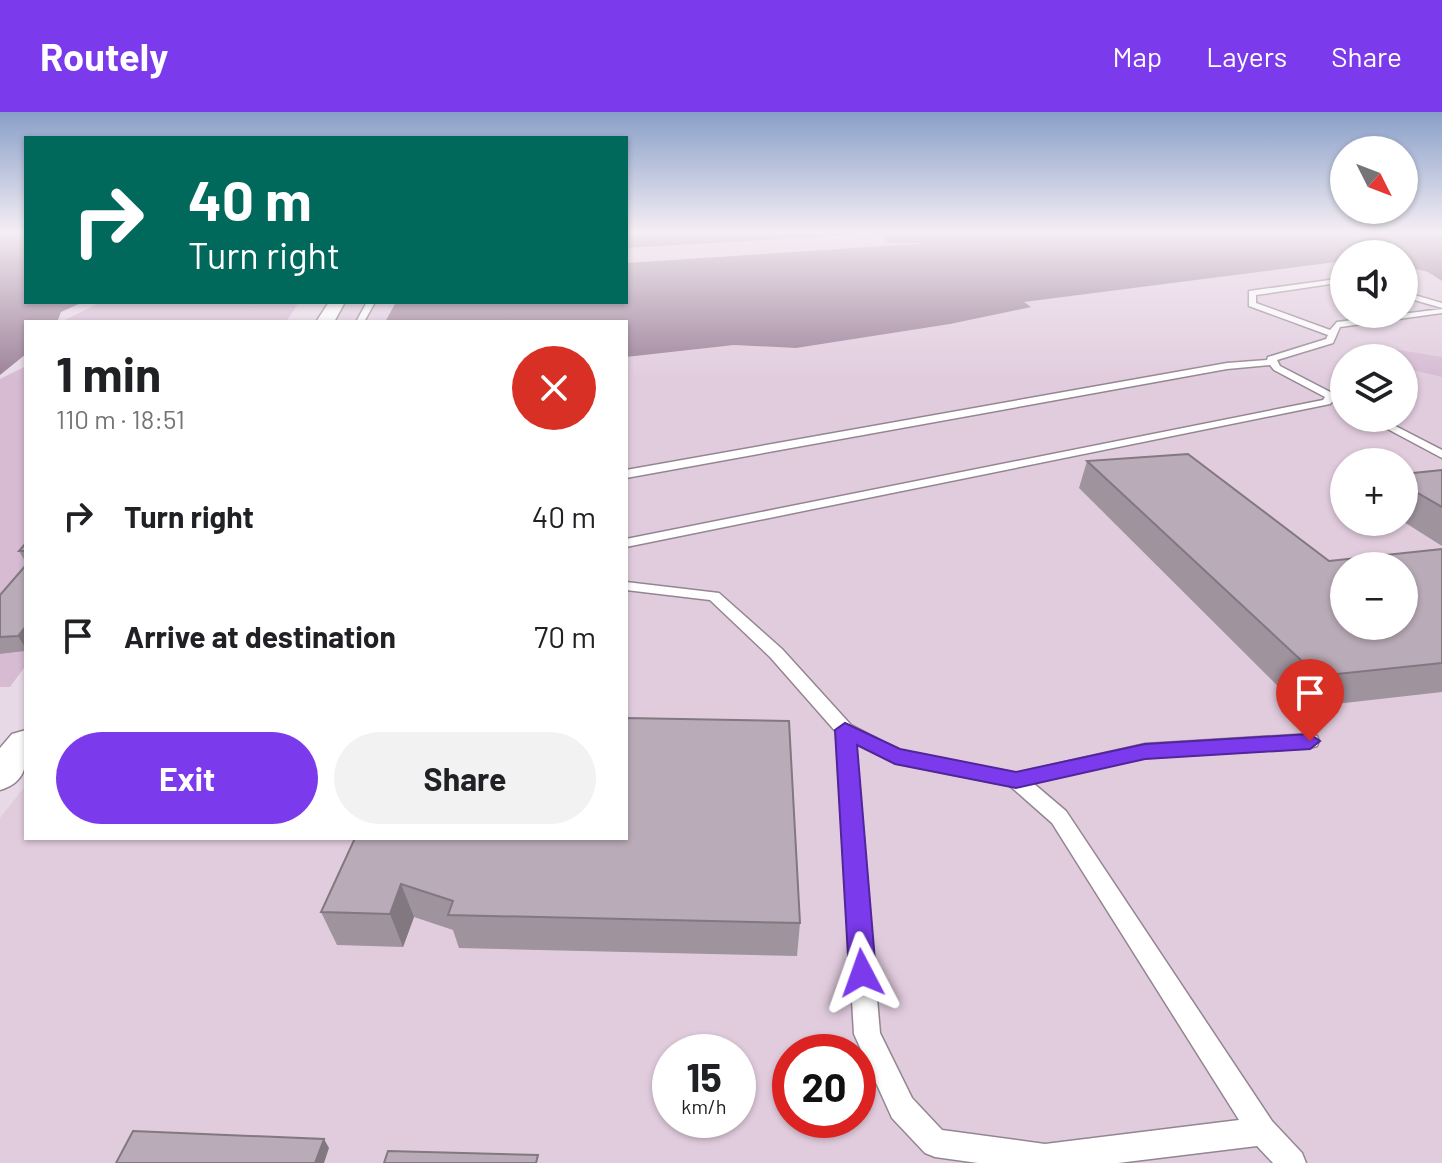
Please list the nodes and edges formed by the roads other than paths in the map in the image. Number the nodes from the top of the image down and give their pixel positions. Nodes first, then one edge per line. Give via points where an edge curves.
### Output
1 (1330, 282) edge
2 (1418, 299) edge
3 (1442, 308) edge
4 (1333, 334) junction
5 (1273, 362) junction
6 (1330, 396) edge
7 (1330, 399) edge
8 (1398, 432) edge
9 (1442, 455) edge
10 (628, 474) edge
11 (628, 543) edge
12 (628, 586) edge
13 (845, 730) junction
14 (1310, 741) dead end
15 (24, 746) edge
16 (0, 775) edge
17 (1016, 780) junction
18 (1262, 1131) junction
19 (1292, 1163) edge

1 - 4 lane via 1252,293 1252,304
2 - 3 lane
3 - 4 lane via 1337,325
4 - 5 lane via 1330,341 1275,355
5 - 6 lane
5 - 10 lane
7 - 11 lane
8 - 9 lane
12 - 13 lane via 714,596 776,653
13 - 17 lane via 895,756
13 - 18 lane via 867,1034 902,1108 935,1143 1045,1158
14 - 17 lane via 1145,751
15 - 16 street
17 - 18 lane via 1059,817
18 - 19 lane

